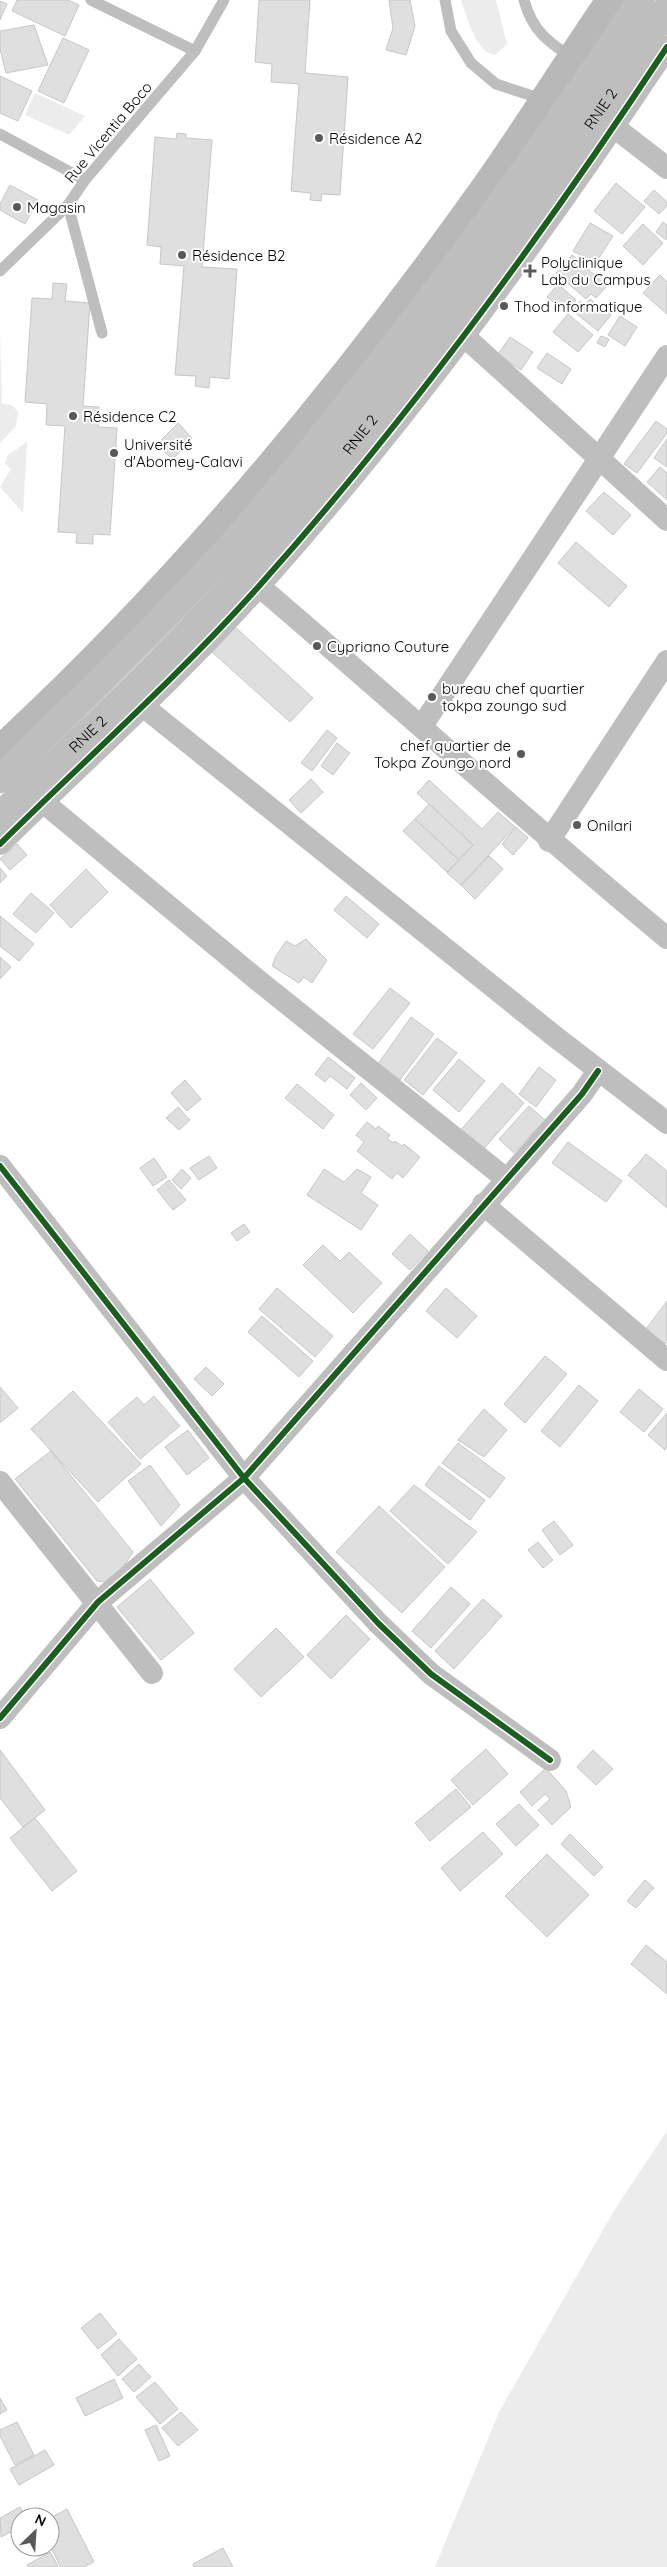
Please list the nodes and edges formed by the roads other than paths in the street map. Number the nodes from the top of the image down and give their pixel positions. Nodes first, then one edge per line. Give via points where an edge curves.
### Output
1 (92, 0) edge
2 (224, 0) edge
3 (445, 0) edge
4 (524, 0) edge
5 (610, 0) edge
6 (642, 0) edge
7 (667, 9) edge
8 (667, 47) edge
9 (195, 51) junction
10 (595, 69) junction
11 (531, 96) junction
12 (570, 109) junction
13 (605, 123) junction
14 (0, 134) edge
15 (667, 168) edge
16 (85, 180) junction
17 (68, 206) junction
18 (0, 271) edge
19 (102, 333) dead end
20 (465, 337) junction
21 (667, 356) edge
22 (598, 458) junction
23 (667, 520) edge
24 (259, 586) junction
25 (667, 661) edge
26 (144, 707) junction
27 (422, 726) junction
28 (0, 749) edge
29 (0, 779) edge
30 (43, 802) junction
31 (0, 816) edge
32 (549, 841) junction
33 (0, 844) edge
34 (667, 938) edge
35 (598, 1070) junction
36 (667, 1122) edge
37 (0, 1166) edge
38 (505, 1178) junction
39 (483, 1204) junction
40 (667, 1360) edge
41 (244, 1478) junction
42 (0, 1482) edge
43 (98, 1602) junction
44 (152, 1673) dead end
45 (0, 1718) edge
46 (550, 1760) dead end

1 - 9 lane
2 - 9 lane, Rue Vicentia Boco
3 - 11 lane via 451,31 471,63 496,84
4 - 10 lane via 534,27
5 - 10 street
6 - 10 highway, RNIE 2 / RNIE 2
7 - 10 highway, RNIE 2 / RNIE 2
8 - 13 street
9 - 16 lane, Rue Vicentia Boco
10 - 11 street
10 - 12 highway, RNIE 2 / RNIE 2
10 - 13 highway, RNIE 2 / RNIE 2
11 - 12 lane
11 - 28 street via 480,194 311,418 118,636
12 - 13 street
12 - 29 highway, RNIE 2 / RNIE 2 via 412,325 234,542 124,659
13 - 15 street
13 - 20 street
13 - 31 highway, RNIE 2 / RNIE 2 via 348,449 250,567 85,738
14 - 16 lane
16 - 17 lane, Rue Vicentia Boco
17 - 18 lane, Rue Vicentia Boco
17 - 19 lane
20 - 22 street
20 - 24 street via 364,464
21 - 22 street
22 - 23 street
22 - 27 street
24 - 26 street
24 - 27 street
25 - 32 street
26 - 30 street
26 - 35 street
27 - 32 street
30 - 33 street
30 - 38 street via 260,982
32 - 34 street
35 - 36 street
35 - 38 street via 582,1094
37 - 41 street
38 - 39 street
39 - 40 street
39 - 41 street
41 - 43 street
41 - 46 street via 431,1674
42 - 43 street
43 - 44 street
43 - 45 street

